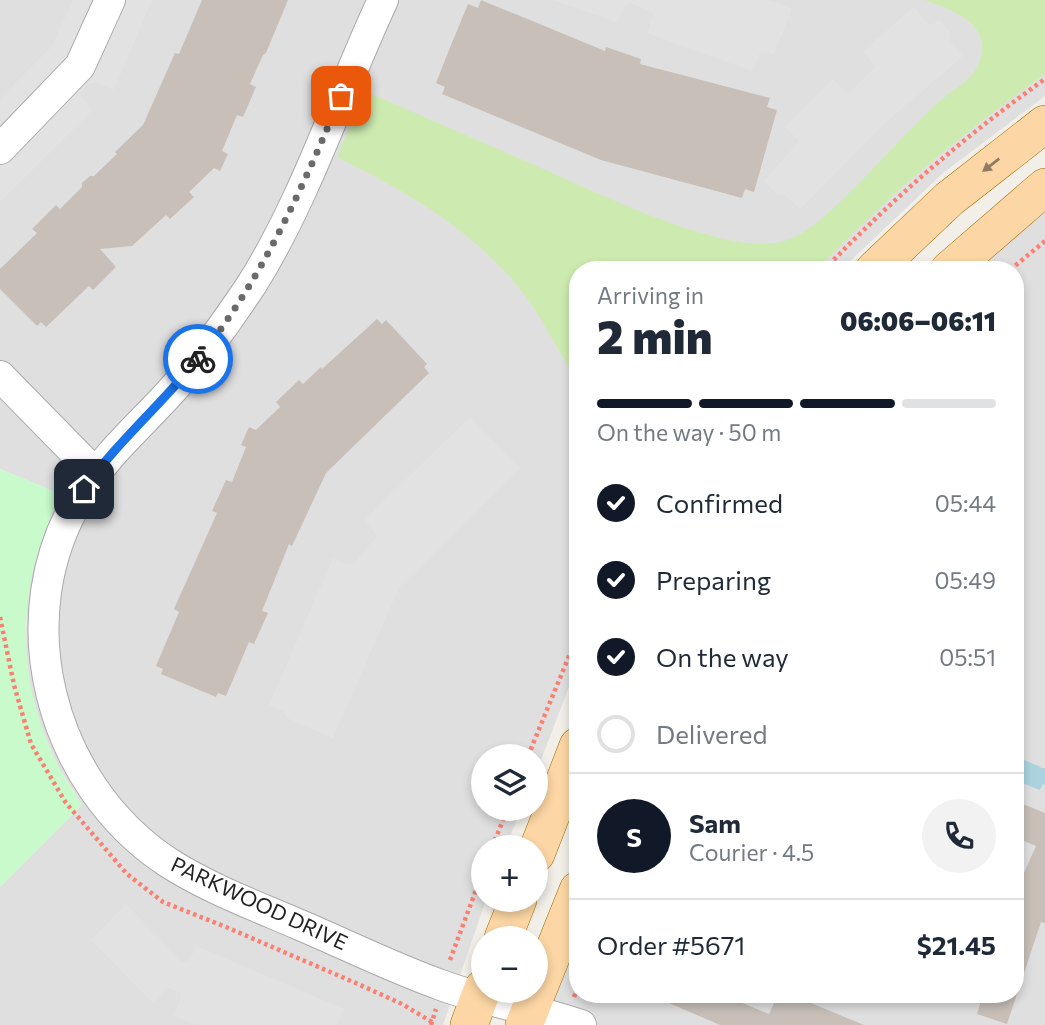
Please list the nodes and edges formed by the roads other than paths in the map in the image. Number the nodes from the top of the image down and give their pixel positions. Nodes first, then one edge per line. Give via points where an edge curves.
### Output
1 (110, 0) edge
2 (383, 0) edge
3 (1045, 124) edge
4 (0, 149) edge
5 (1045, 187) edge
6 (884, 261) edge
7 (959, 261) edge
8 (0, 376) edge
9 (95, 473) junction
10 (569, 769) edge
11 (543, 835) edge
12 (569, 913) edge
13 (471, 1000) edge
14 (477, 1003) edge
15 (527, 1018) edge
16 (581, 1025) edge

1 - 4 street via 80,66
2 - 9 street, PARKWOOD DRIVE via 300,192 253,281 191,368
3 -> 6 main road via 949,199
5 - 7 main road
8 - 9 street
9 - 13 street, PARKWOOD DRIVE via 70,514 55,553 43,634 55,711 92,786 136,837 192,877
10 - 11 main road
12 - 15 main road
14 - 15 street, PARKWOOD DRIVE
15 - 16 street, PARKWOOD DRIVE

